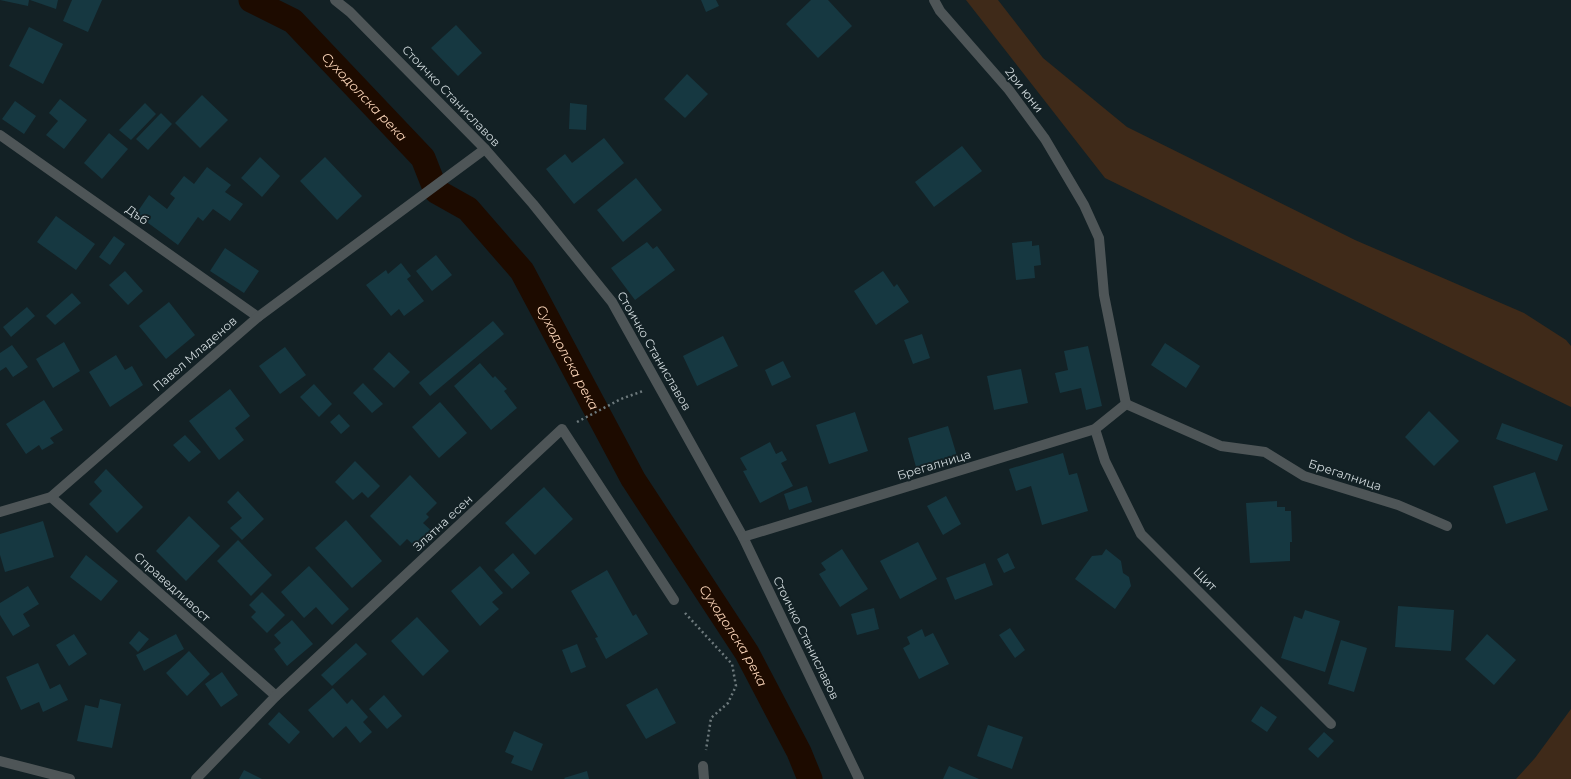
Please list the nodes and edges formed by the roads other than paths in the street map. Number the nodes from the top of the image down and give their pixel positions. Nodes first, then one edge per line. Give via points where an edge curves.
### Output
1 (335, 0) edge
2 (934, 0) edge
3 (0, 135) edge
4 (486, 149) junction
5 (258, 317) junction
6 (1126, 404) junction
7 (1095, 429) junction
8 (51, 497) junction
9 (0, 512) edge
10 (1447, 526) dead end
11 (743, 537) junction
12 (674, 600) road end
13 (276, 696) junction
14 (1331, 724) dead end
15 (0, 761) edge
16 (703, 766) road end
17 (70, 779) edge
18 (196, 779) edge
19 (704, 779) edge
20 (860, 779) edge

1 - 4 street, Стоичко Станиславов
2 - 6 street, 2ри юни via 940,11 1009,90 1045,139 1084,205 1099,238 1104,295
3 - 5 street, Дъб
4 - 5 street, Павел Младенов
4 - 11 street, Стоичко Станиславов via 612,302
5 - 8 street, Павел Младенов
6 - 7 street, Брегалница
6 - 10 street, Брегалница via 1221,446 1265,452 1304,476 1398,505
7 - 11 street, Брегалница
7 - 14 street, Щит via 1105,461 1141,534
8 - 9 street, Павел Младенов
8 - 13 street, Справедливост
11 - 20 street, Стоичко Станиславов
12 - 13 street, Златна есен via 562,429
13 - 18 street, Златна есен
15 - 17 street
16 - 19 street

